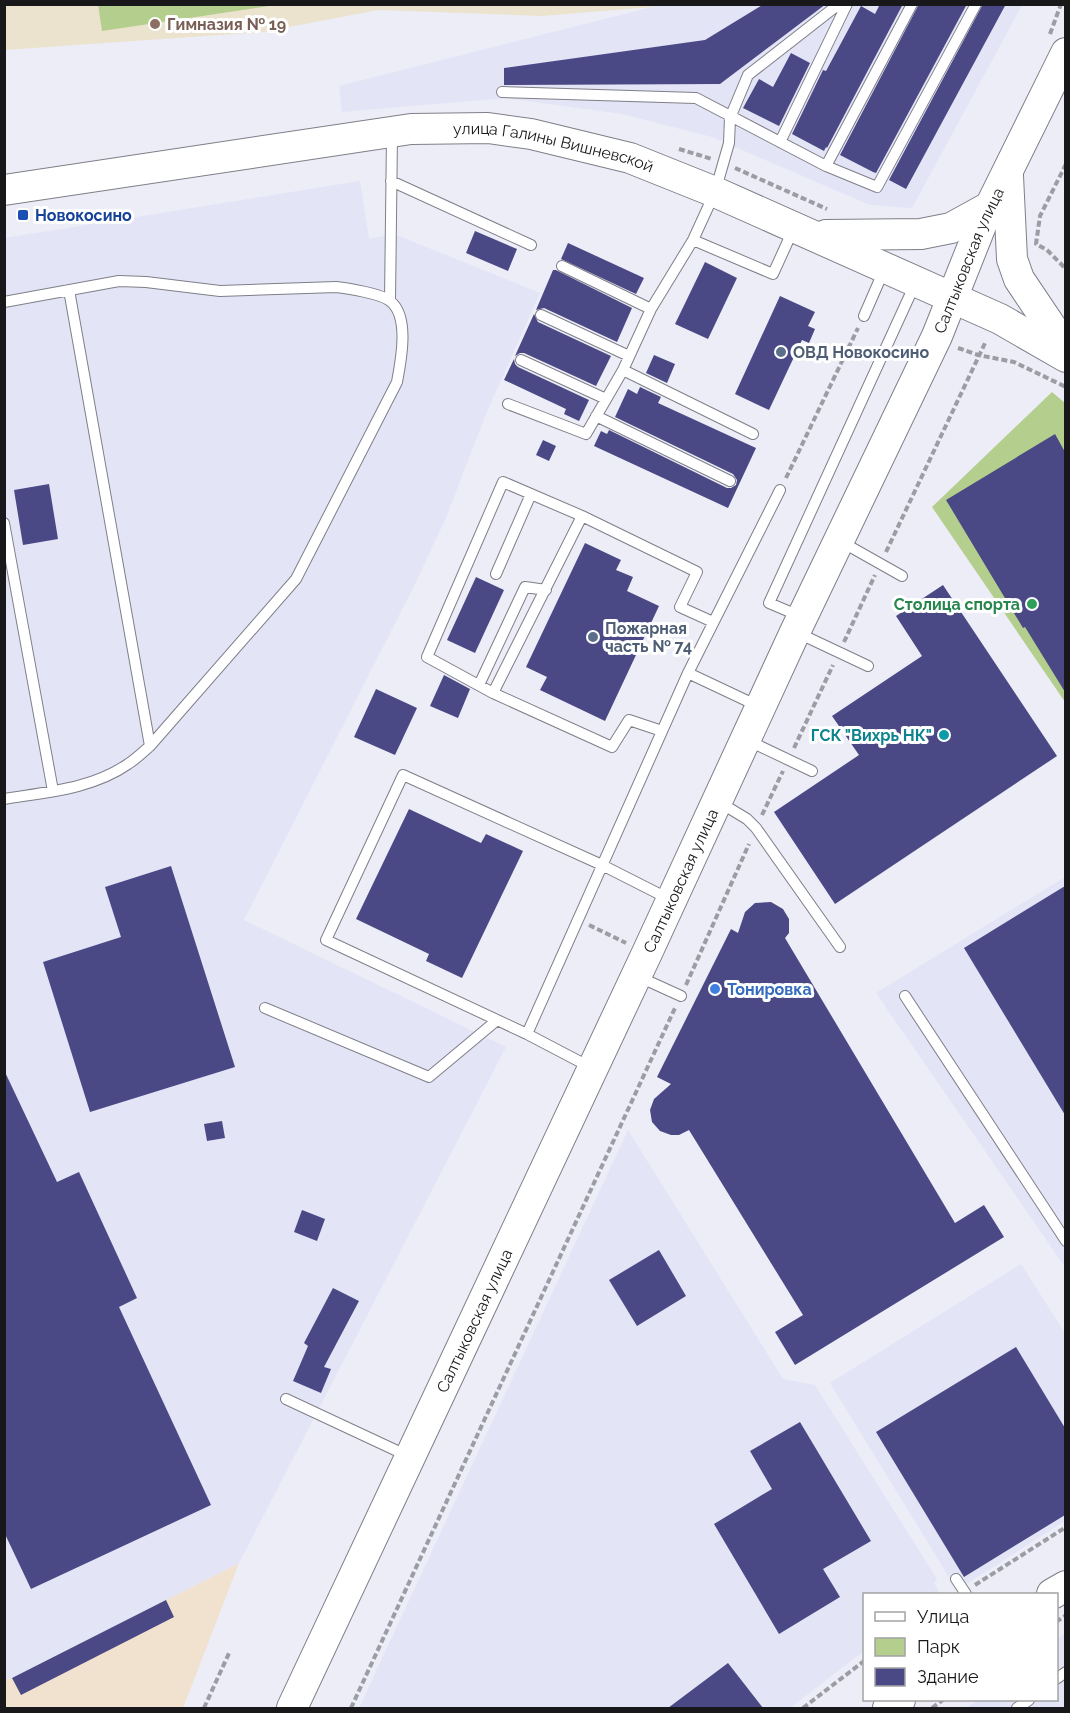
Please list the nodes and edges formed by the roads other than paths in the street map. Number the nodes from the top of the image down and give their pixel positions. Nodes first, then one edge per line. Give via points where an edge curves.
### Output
1 (838, 4) edge
2 (847, 4) edge
3 (912, 4) edge
4 (976, 4) edge
5 (1065, 53) edge
6 (502, 92) dead end
7 (730, 117) junction
8 (392, 132) junction
9 (780, 142) junction
10 (826, 166) junction
11 (1008, 170) junction
12 (391, 181) junction
13 (4, 190) edge
14 (715, 192) junction
15 (991, 206) junction
16 (805, 231) junction
17 (693, 240) junction
18 (531, 245) dead end
19 (562, 266) dead end
20 (885, 267) junction
21 (916, 282) junction
22 (69, 290) junction
23 (952, 298) junction
24 (390, 300) junction
25 (4, 302) edge
26 (651, 309) junction
27 (541, 315) dead end
28 (864, 316) road end
29 (1065, 349) edge
30 (629, 356) junction
31 (1065, 357) edge
32 (521, 360) dead end
33 (623, 370) junction
34 (606, 399) junction
35 (508, 404) dead end
36 (596, 416) junction
37 (753, 434) dead end
38 (730, 481) dead end
39 (780, 490) road end
40 (531, 494) junction
41 (582, 516) junction
42 (4, 523) edge
43 (840, 541) junction
44 (496, 574) dead end
45 (902, 576) dead end
46 (546, 590) junction
47 (713, 622) junction
48 (798, 625) junction
49 (868, 666) dead end
50 (688, 673) junction
51 (479, 686) junction
52 (494, 693) junction
53 (760, 706) junction
54 (662, 731) junction
55 (746, 739) junction
56 (150, 746) junction
57 (812, 771) dead end
58 (52, 791) junction
59 (4, 799) edge
60 (717, 801) junction
61 (602, 865) junction
62 (671, 901) junction
63 (840, 947) dead end
64 (636, 976) junction
65 (681, 996) road end
66 (905, 996) dead end
67 (265, 1008) dead end
68 (496, 1021) junction
69 (527, 1034) junction
70 (593, 1068) junction
71 (1065, 1241) edge
72 (286, 1399) dead end
73 (410, 1456) junction
74 (956, 1579) dead end
75 (965, 1593) edge
76 (292, 1708) edge

1 - 7 lane via 747,75
2 - 9 lane
3 - 10 lane
4 - 10 lane via 877,187
5 - 11 street, Салтыковская улица
6 - 7 lane via 696,98
7 - 9 lane
7 - 14 lane via 729,143
8 - 12 lane
8 - 13 street, улица Галины Вишневской
8 - 14 street, улица Галины Вишневской via 488,128 531,134 630,158
9 - 10 lane
11 - 15 street, Салтыковская улица
11 - 29 street via 1012,259 1019,279
12 - 18 lane
12 - 24 lane
14 - 16 street, улица Галины Вишневской
14 - 17 lane
15 - 16 street via 951,228 921,234
15 - 23 street, Салтыковская улица
16 - 17 lane via 773,274
16 - 20 street, улица Галины Вишневской
17 - 26 lane
19 - 26 lane
20 - 21 street, улица Галины Вишневской
20 - 28 lane
21 - 23 street, улица Галины Вишневской
21 - 48 lane via 769,603
22 - 24 lane via 119,281 220,291 336,287
22 - 25 lane
22 - 56 lane
23 - 31 street, улица Галины Вишневской
23 - 43 street, Салтыковская улица
24 - 56 lane via 398,312 403,336 397,382 309,556 296,579
26 - 30 lane
27 - 30 lane
30 - 33 lane
32 - 34 lane
33 - 34 lane
33 - 37 lane
34 - 36 lane
35 - 36 lane via 586,434
36 - 38 lane
39 - 47 lane
40 - 41 lane
40 - 44 lane
40 - 51 lane via 503,482 427,657
41 - 46 lane
41 - 47 lane via 698,572 680,607
42 - 58 lane
43 - 45 lane
43 - 48 street, Салтыковская улица
46 - 51 lane via 525,587
46 - 52 lane
47 - 50 lane
48 - 49 lane via 839,653
48 - 53 street, Салтыковская улица
50 - 53 lane
50 - 54 lane
51 - 52 lane
52 - 54 lane via 612,747 629,720
53 - 55 street, Салтыковская улица
54 - 61 lane
55 - 57 lane
55 - 60 street, Салтыковская улица
56 - 58 lane via 107,776
58 - 59 lane
60 - 62 street, Салтыковская улица
60 - 63 lane via 756,828
61 - 62 lane
61 - 68 lane via 403,775 326,940
61 - 69 lane
62 - 64 street, Салтыковская улица
64 - 65 lane
64 - 70 street, Салтыковская улица
66 - 71 lane
67 - 68 lane via 429,1077
68 - 69 lane
69 - 70 lane
70 - 73 street, Салтыковская улица
72 - 73 lane
73 - 76 street, Салтыковская улица
74 - 75 lane

